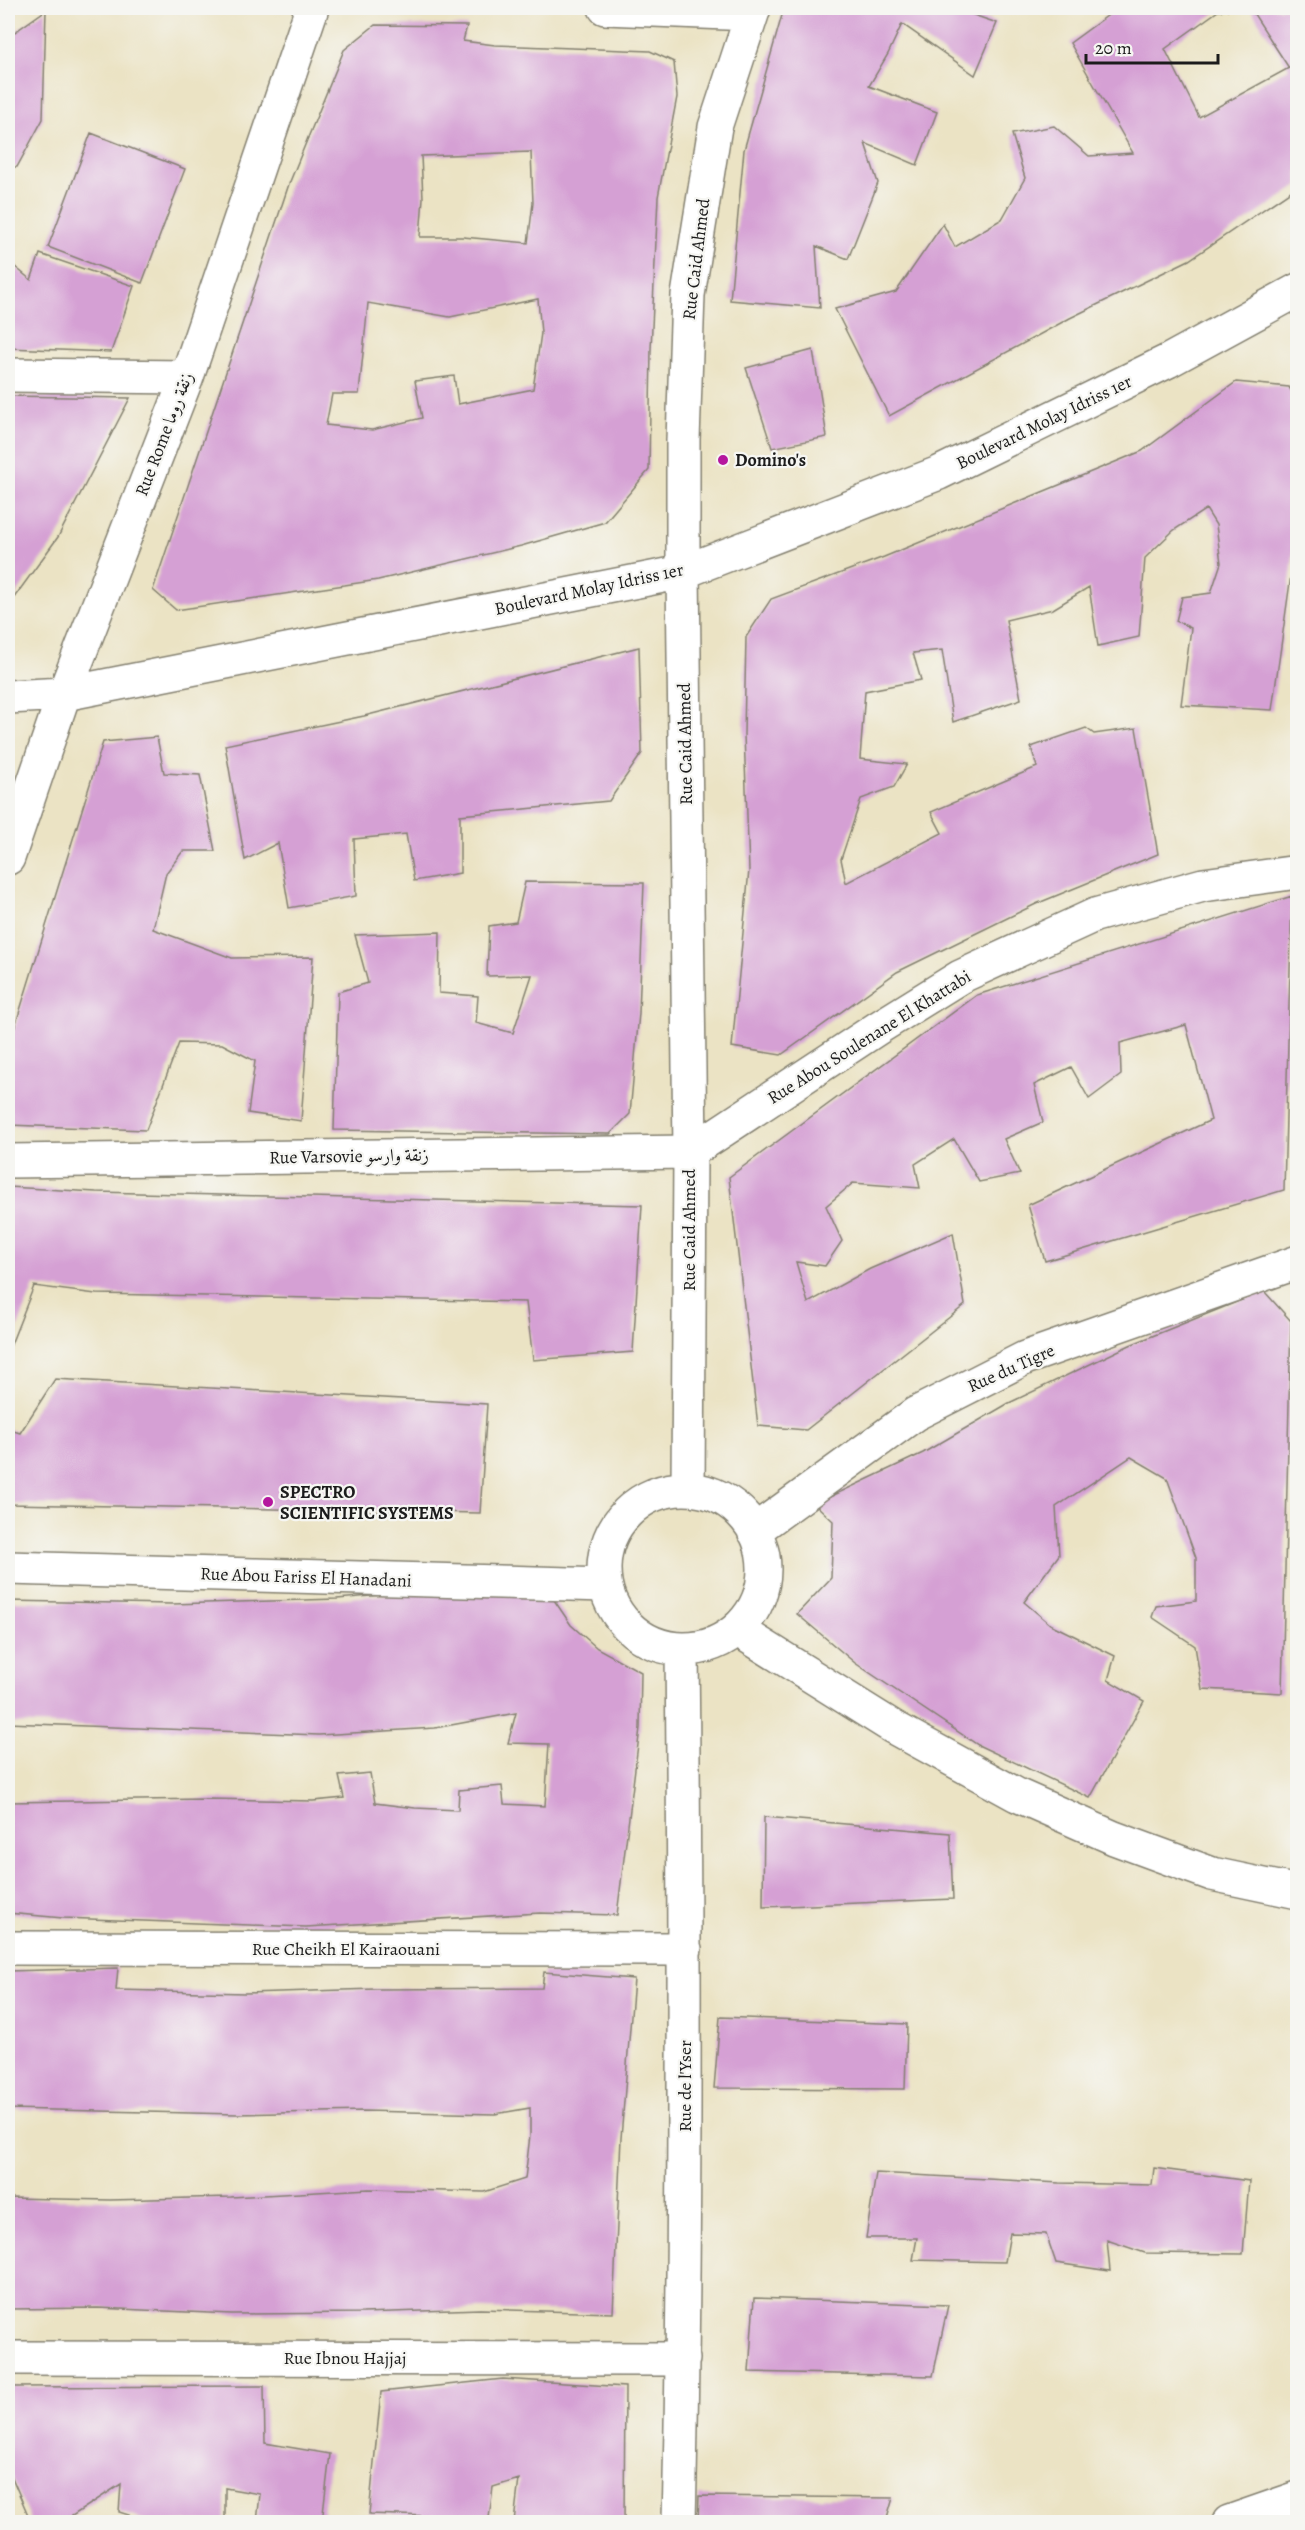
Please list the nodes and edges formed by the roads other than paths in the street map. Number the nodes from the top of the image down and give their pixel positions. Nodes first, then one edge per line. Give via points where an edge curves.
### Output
1 (312, 8) edge
2 (604, 8) edge
3 (752, 11) edge
4 (1298, 290) edge
5 (8, 375) edge
6 (187, 377) junction
7 (683, 572) junction
8 (64, 694) junction
9 (8, 697) edge
10 (8, 858) edge
11 (1298, 872) edge
12 (690, 1152) junction
13 (8, 1161) edge
14 (1298, 1262) edge
15 (688, 1490) junction
16 (754, 1531) junction
17 (8, 1568) edge
18 (605, 1585) junction
19 (738, 1630) junction
20 (682, 1649) junction
21 (1298, 1892) edge
22 (8, 1948) edge
23 (685, 1949) junction
24 (8, 2358) edge
25 (683, 2359) junction
26 (1298, 2498) edge
27 (680, 2523) edge
28 (1229, 2523) edge

1 - 6 street, Rue Rome زنقة روما
2 - 3 street
3 - 7 street, Rue Caid Ahmed via 715,127 688,295
4 - 7 street, Boulevard Molay Idriss 1er via 1168,361 939,473
5 - 6 street
6 - 8 street, Rue Rome زنقة روما
7 - 8 street, Boulevard Molay Idriss 1er
7 - 12 street, Rue Caid Ahmed
8 - 9 street, Boulevard Molay Idriss 1er
8 - 10 street, Rue Rome زنقة روما
11 - 12 street, Rue Abou Soulenane El Khattabi via 1203,885 1085,919 960,977
12 - 13 street, Rue Varsovie زنقة وارسو
12 - 15 street, Rue Caid Ahmed
14 - 16 street, Rue du Tigre via 1025,1358 915,1414
15 - 16 street via 727,1501
15 - 18 street via 653,1495 623,1516 606,1549
16 - 19 street via 763,1556 763,1583 754,1608
17 - 18 street, Rue Abou Fariss El Hanadani
18 - 20 street via 614,1610 632,1631 656,1645
19 - 20 street via 706,1647
19 - 21 street via 893,1727 1017,1795 1114,1838 1212,1874
20 - 23 street, Rue de l'Yser
22 - 23 street, Rue Cheikh El Kairaouani
23 - 25 street, Rue de l'Yser
24 - 25 street, Rue Ibnou Hajjaj
25 - 27 street, Rue de l'Yser
26 - 28 street

